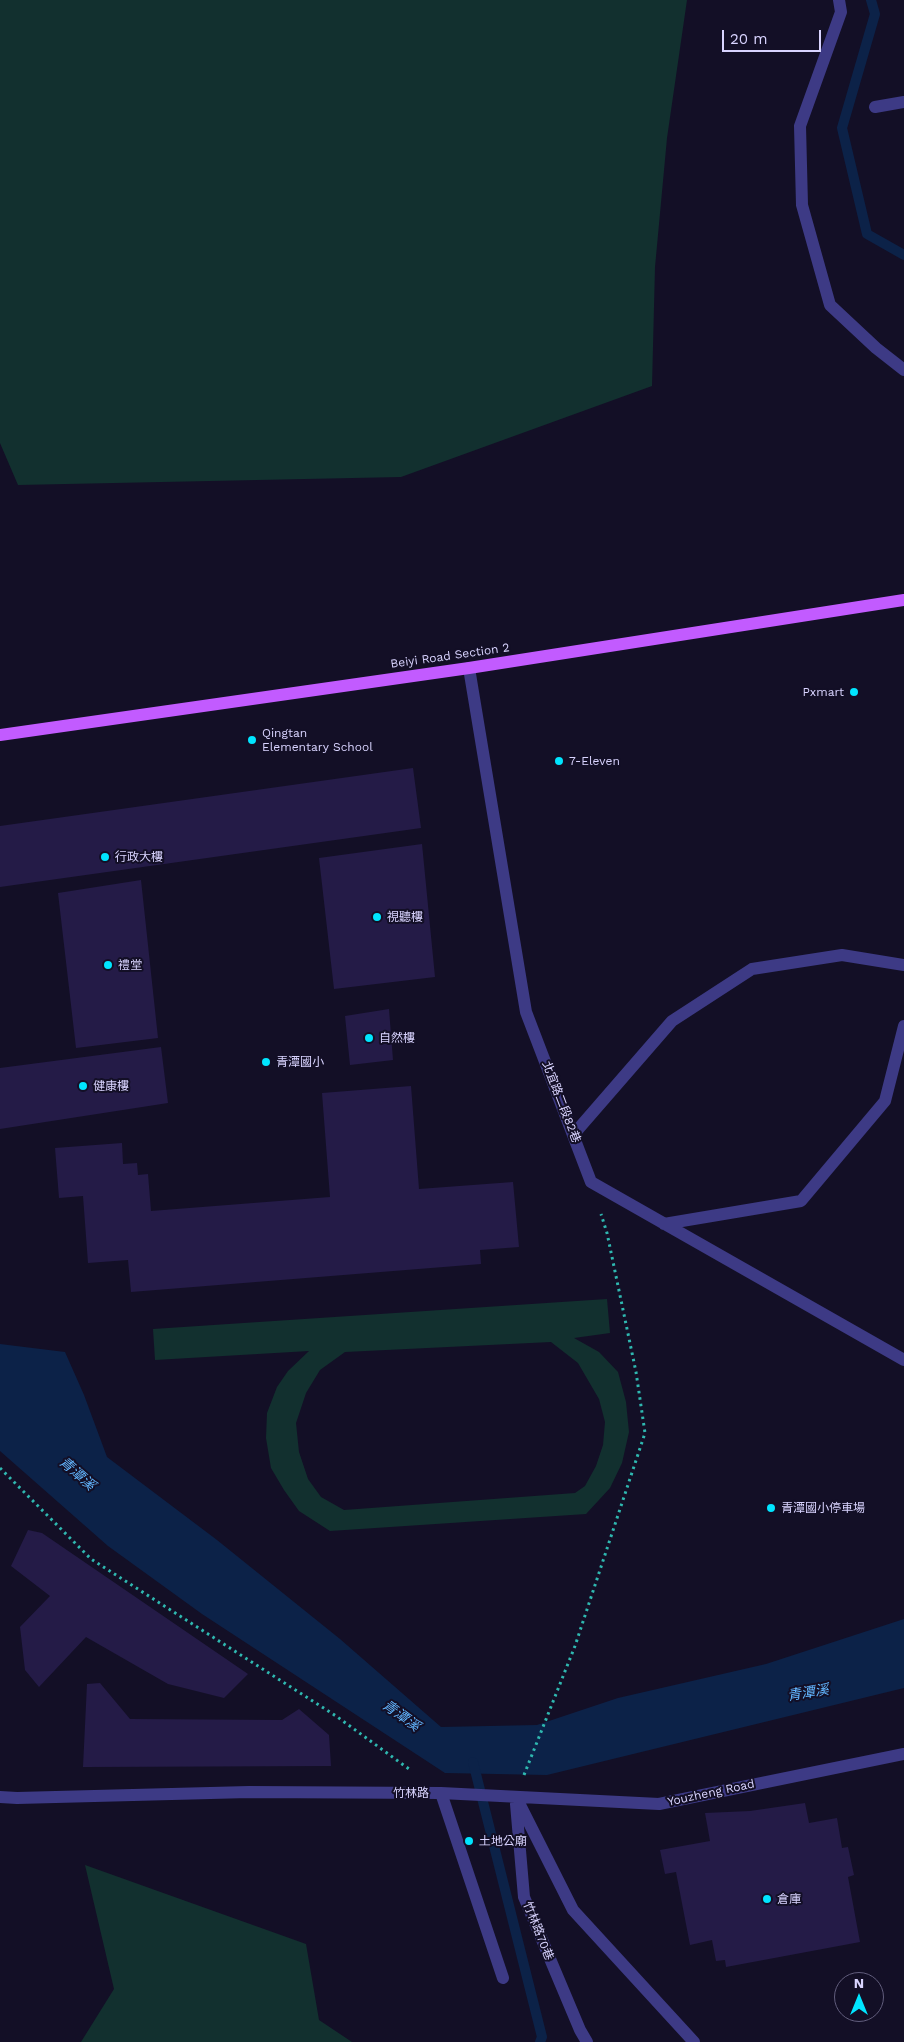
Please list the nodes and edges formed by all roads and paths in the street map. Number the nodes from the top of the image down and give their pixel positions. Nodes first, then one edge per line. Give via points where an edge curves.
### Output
1 (839, 0) edge
2 (904, 102) edge
3 (875, 107) dead end
4 (904, 370) edge
5 (904, 600) edge
6 (469, 668) junction
7 (0, 735) edge
8 (904, 965) edge
9 (904, 1026) edge
10 (573, 1135) junction
11 (664, 1224) junction
12 (607, 1233) dead end
13 (904, 1360) edge
14 (0, 1468) edge
15 (904, 1754) edge
16 (441, 1793) junction
17 (0, 1797) edge
18 (516, 1797) junction
19 (503, 1978) dead end
20 (587, 2042) edge
21 (694, 2042) edge

1 - 4 street via 841,12 800,126 802,205 830,305
2 - 3 street
5 - 6 main road, Beiyi Road Section 2
6 - 7 main road, Beiyi Road Section 2
6 - 10 street, 北宜路二段82巷 via 526,1012
8 - 10 street via 842,956 752,968 672,1021
9 - 11 street via 884,1101 801,1201
10 - 11 street, 北宜路二段82巷 via 591,1182
11 - 13 street, 北宜路二段82巷
12 - 18 path via 636,1372 645,1433 575,1646
14 - 16 path via 91,1559 336,1716
15 - 18 street, Youzheng Road via 659,1804
16 - 17 street, 竹林路 via 249,1792
16 - 18 street, 竹林路
16 - 19 street
18 - 20 street, 竹林路70巷 via 524,1897
18 - 21 street via 573,1910

